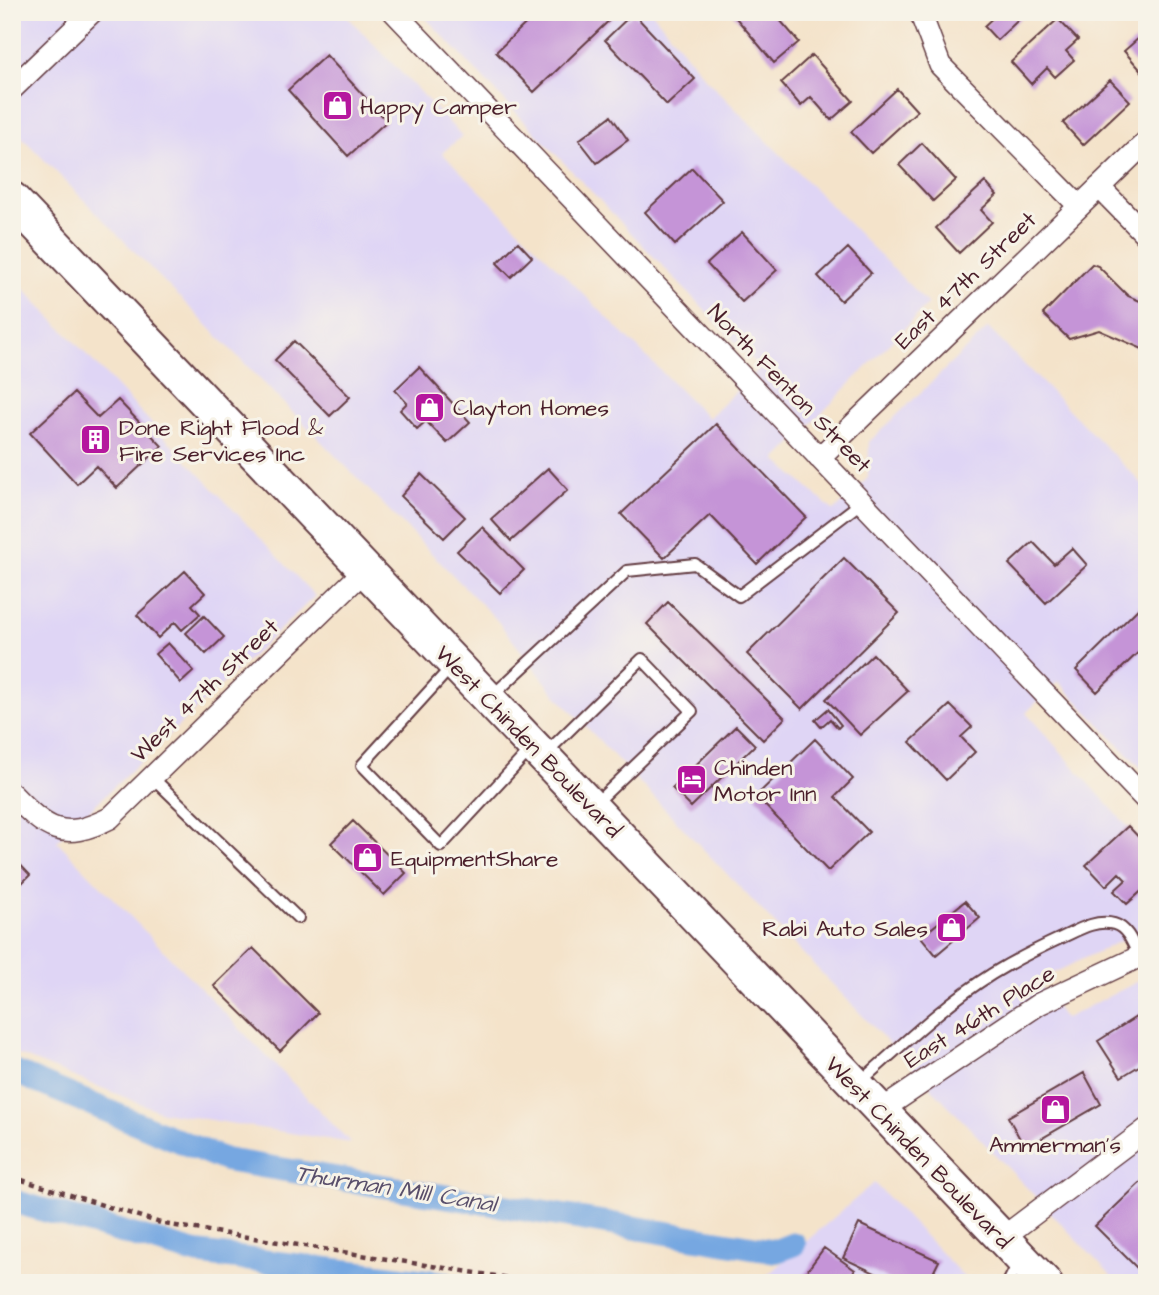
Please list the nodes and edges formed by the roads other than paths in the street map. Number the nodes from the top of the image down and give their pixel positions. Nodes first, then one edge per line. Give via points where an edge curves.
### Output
1 (92, 12) edge
2 (394, 12) edge
3 (920, 12) edge
4 (12, 89) edge
5 (1147, 141) edge
6 (1099, 187) junction
7 (12, 199) edge
8 (1079, 206) junction
9 (1147, 236) edge
10 (819, 458) junction
11 (862, 502) junction
12 (366, 569) junction
13 (455, 663) junction
14 (489, 699) junction
15 (539, 751) junction
16 (153, 778) junction
17 (12, 794) edge
18 (1147, 801) edge
19 (592, 807) junction
20 (298, 918) dead end
21 (1143, 955) edge
22 (856, 1085) junction
23 (880, 1111) junction
24 (1147, 1129) edge
25 (1010, 1259) edge
26 (1045, 1283) edge

1 - 4 street
2 - 10 street, North Fenton Street
3 - 8 street via 940,65
5 - 6 street, East 47th Street
6 - 8 street, East 47th Street
6 - 9 street
7 - 12 main road, West Chinden Boulevard
8 - 10 street, East 47th Street
10 - 11 street, North Fenton Street
11 - 14 lane via 738,596 695,564 627,571
11 - 18 street, North Fenton Street
12 - 13 main road, West Chinden Boulevard
12 - 16 street, West 47th Street
13 - 14 main road, West Chinden Boulevard
13 - 15 lane via 362,765 441,846
14 - 15 main road, West Chinden Boulevard
15 - 19 main road, West Chinden Boulevard
15 - 19 lane via 642,659 692,711
16 - 17 street, West 47th Street via 110,818 86,830 52,827
16 - 20 lane
19 - 22 main road, West Chinden Boulevard
21 - 22 lane via 1114,924 1093,924 1035,950 959,998
21 - 23 street, East 46th Place via 1039,1004
22 - 23 main road, West Chinden Boulevard
23 - 25 main road, West Chinden Boulevard
24 - 25 street
25 - 26 main road, West Chinden Boulevard

